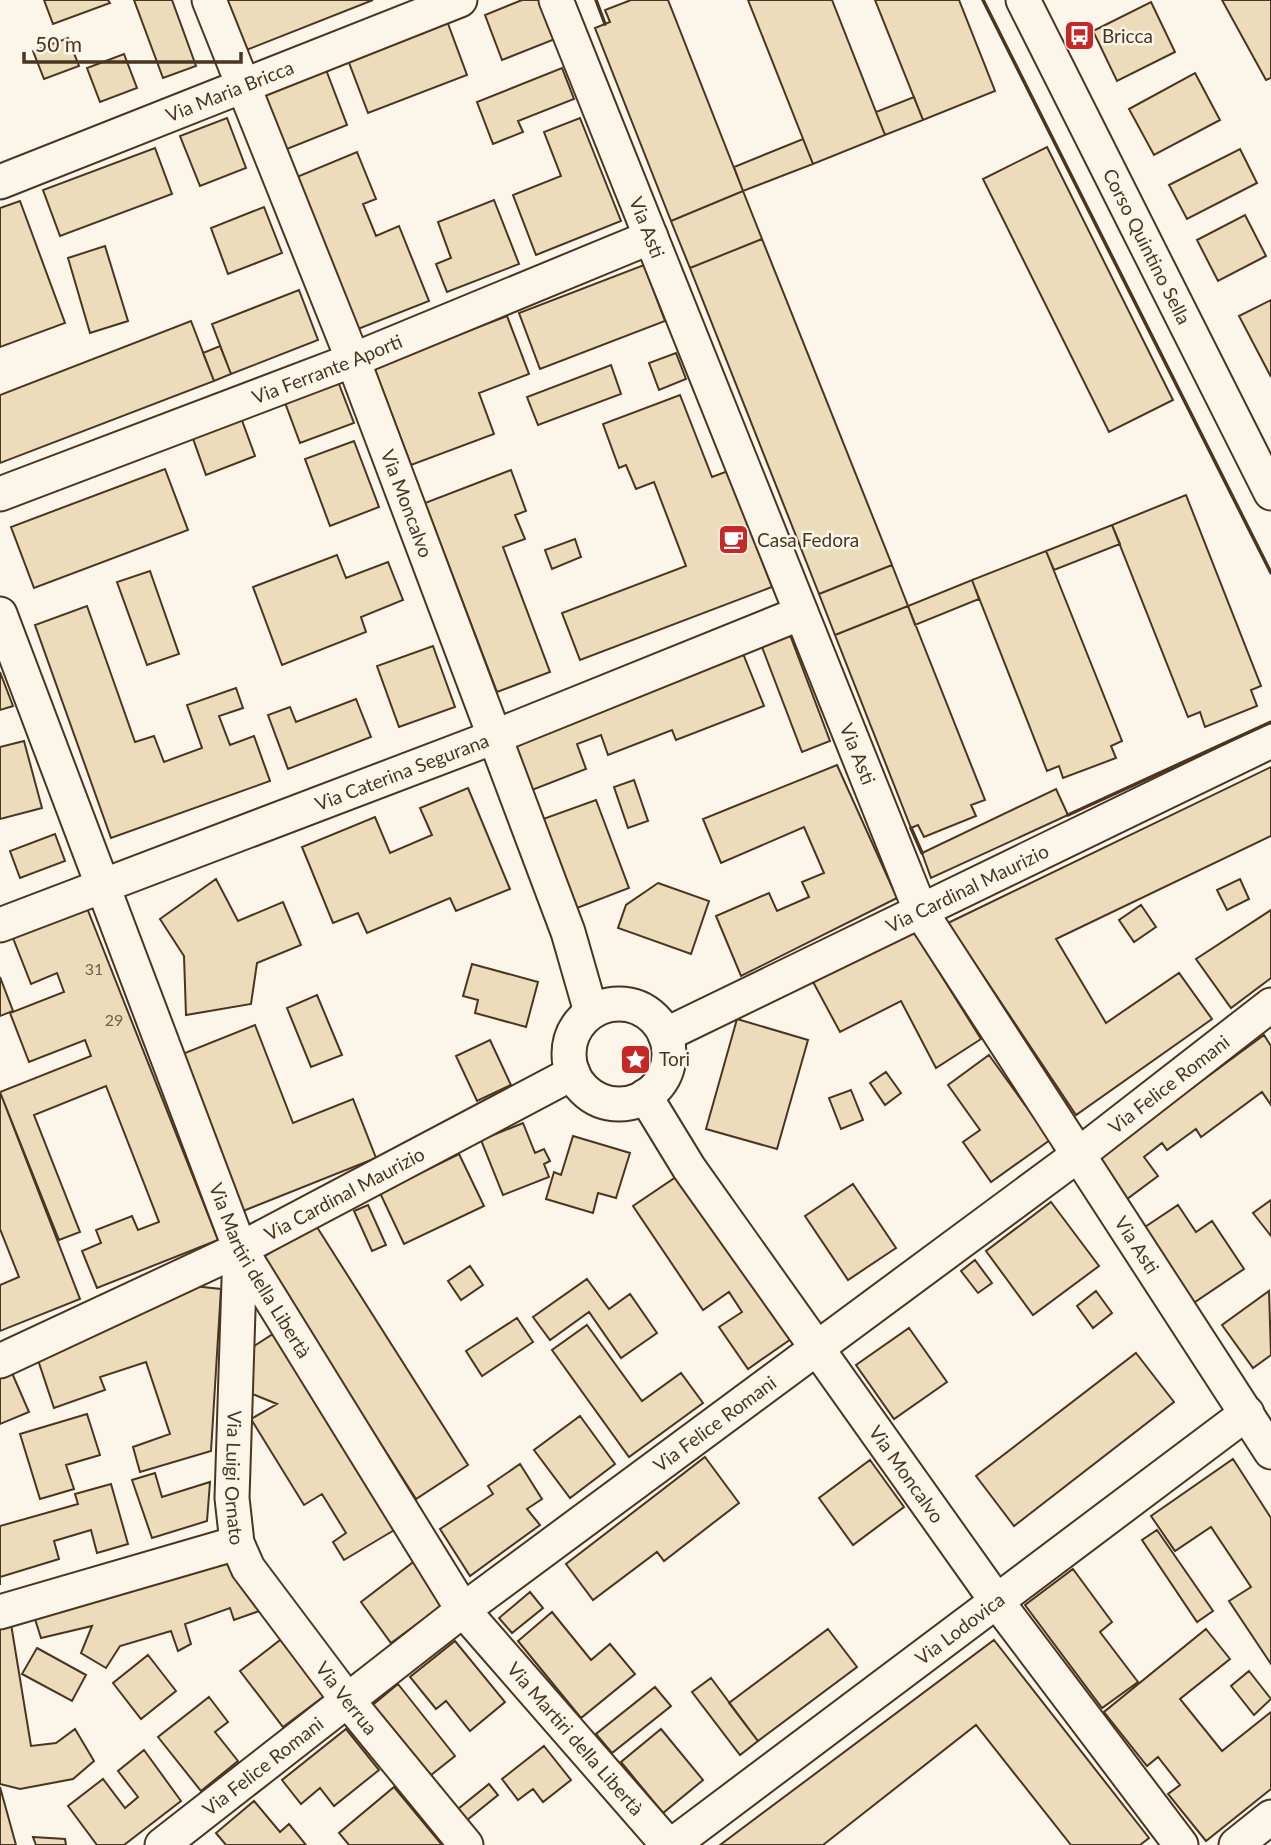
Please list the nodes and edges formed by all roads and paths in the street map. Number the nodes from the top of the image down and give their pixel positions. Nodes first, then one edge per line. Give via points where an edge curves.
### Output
1 (209, 0) edge
2 (460, 0) edge
3 (556, 0) edge
4 (1023, 0) edge
5 (242, 86) junction
6 (0, 182) edge
7 (651, 237) junction
8 (353, 360) junction
9 (1271, 493) edge
10 (0, 494) edge
11 (801, 613) junction
12 (0, 614) edge
13 (495, 737) junction
14 (1271, 741) edge
15 (101, 886) junction
16 (921, 912) junction
17 (0, 925) edge
18 (1271, 1005) edge
19 (591, 1012) junction
20 (665, 1035) junction
21 (573, 1073) junction
22 (645, 1096) junction
23 (1078, 1155) junction
24 (240, 1250) junction
25 (818, 1346) junction
26 (0, 1361) edge
27 (1247, 1413) junction
28 (1271, 1452) edge
29 (237, 1542) junction
30 (998, 1603) junction
31 (463, 1610) junction
32 (0, 1612) edge
33 (348, 1701) junction
34 (1271, 1817) edge
35 (197, 1835) edge
36 (162, 1845) edge
37 (466, 1845) edge
38 (670, 1845) edge
39 (1181, 1845) edge
40 (1237, 1845) edge

1 - 5 street, Via Moncalvo
2 - 5 street, Via Maria Bricca
3 - 7 street, Via Asti
4 - 9 street, Corso Quintino Sella
5 - 6 street, Via Maria Bricca
5 - 8 street, Via Moncalvo
7 - 8 street, Via Ferrante Aporti
7 - 11 street, Via Asti
8 - 10 street, Via Ferrante Aporti
8 - 13 street, Via Moncalvo
11 - 13 street, Via Caterina Segurana
11 - 16 street, Via Asti
12 - 15 street, Via Martiri della Libertà
13 - 15 street, Via Caterina Segurana
13 - 19 street, Via Moncalvo via 568,932
14 - 16 street, Via Cardinal Maurizio
15 - 17 street, Via Caterina Segurana
15 - 24 street, Via Martiri della Libertà
16 - 20 street, Via Cardinal Maurizio
16 - 23 street, Via Asti
18 - 23 street, Via Felice Romani
19 - 20 street via 623,1003 640,1008
19 - 21 street via 571,1038
20 - 22 street via 667,1065 661,1080
21 - 22 street via 585,1090 605,1102 622,1104
21 - 24 street, Via Cardinal Maurizio
22 - 25 street, Via Moncalvo via 689,1168
23 - 25 street, Via Felice Romani
23 - 27 street, Via Asti
24 - 26 street, Via Cardinal Maurizio
24 - 29 street, Via Luigi Ornato via 232,1498
24 - 31 street, Via Martiri della Libertà
25 - 30 street, Via Moncalvo
25 - 31 street, Via Felice Romani
27 - 28 street, Via Asti
27 - 30 street, Via Lodovica
29 - 32 street, Via Luigi Ornato
29 - 33 street, Via Verrua via 247,1568
30 - 38 street, Via Lodovica
30 - 39 street, Via Moncalvo
31 - 33 street, Via Felice Romani
31 - 38 street, Via Martiri della Libertà
33 - 35 street, Via Felice Romani
33 - 37 street, Via Verrua
34 - 40 street
35 - 36 street, Via Felice Romani

